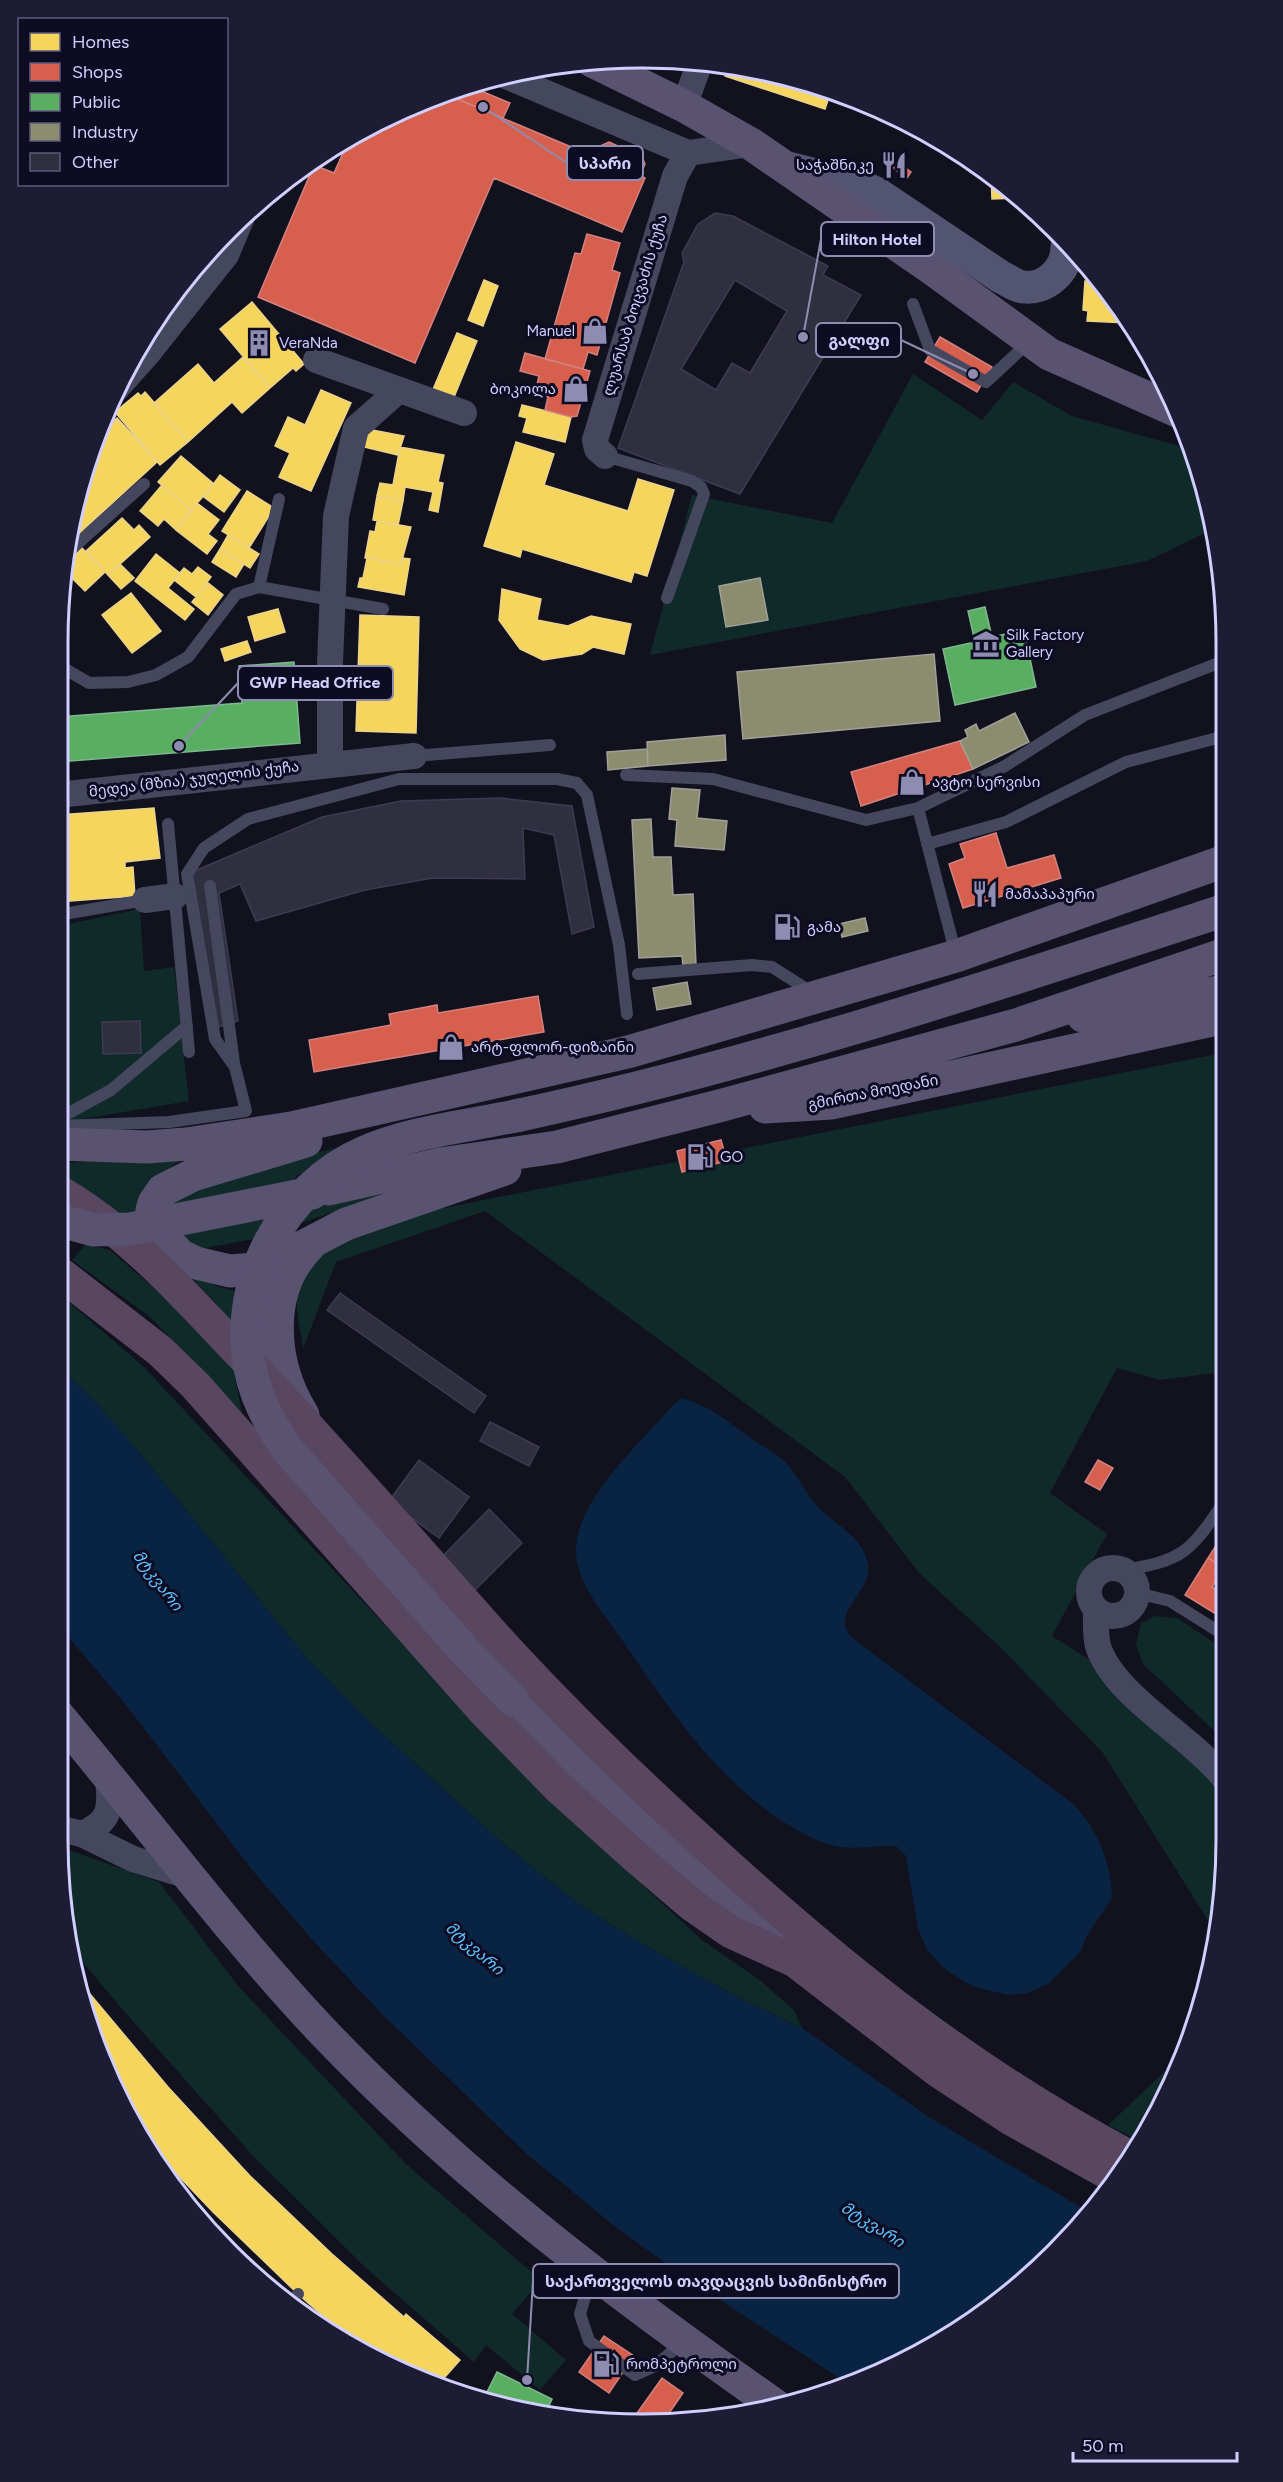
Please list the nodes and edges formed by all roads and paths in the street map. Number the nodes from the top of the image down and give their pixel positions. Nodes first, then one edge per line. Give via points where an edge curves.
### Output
1 (608, 69) edge
2 (697, 70) edge
3 (519, 81) edge
4 (684, 106) junction
5 (751, 144) junction
6 (688, 153) junction
7 (865, 204) junction
8 (232, 240) edge
9 (1066, 256) edge
10 (913, 304) dead end
11 (1029, 342) junction
12 (316, 360) dead end
13 (140, 362) edge
14 (399, 390) junction
15 (1164, 405) edge
16 (464, 413) dead end
17 (605, 456) joint
18 (144, 484) dead end
19 (279, 500) dead end
20 (76, 545) edge
21 (259, 586) junction
22 (667, 598) dead end
23 (333, 601) junction
24 (384, 609) dead end
25 (1216, 664) edge
26 (68, 671) edge
27 (1216, 739) edge
28 (550, 745) dead end
29 (414, 756) joint
30 (330, 764) junction
31 (626, 775) dead end
32 (68, 794) edge
33 (918, 808) junction
34 (168, 824) dead end
35 (927, 844) junction
36 (1216, 864) edge
37 (210, 886) dead end
38 (175, 896) junction
39 (145, 900) joint
40 (68, 913) edge
41 (1216, 913) edge
42 (956, 956) junction
43 (1216, 957) edge
44 (638, 974) dead end
45 (989, 986) junction
46 (1216, 992) edge
47 (830, 1003) junction
48 (627, 1014) dead end
49 (1211, 1021) edge
50 (1016, 1025) junction
51 (188, 1026) junction
52 (189, 1052) dead end
53 (235, 1067) junction
54 (698, 1074) junction
55 (719, 1106) junction
56 (371, 1111) junction
57 (68, 1114) edge
58 (68, 1126) edge
59 (68, 1144) edge
60 (556, 1147) junction
61 (68, 1198) edge
62 (68, 1224) edge
63 (317, 1238) junction
64 (68, 1280) edge
65 (311, 1430) junction
66 (1216, 1513) edge
67 (1124, 1570) junction
68 (1137, 1593) junction
69 (1096, 1610) junction
70 (1216, 1630) edge
71 (68, 1727) edge
72 (1216, 1769) edge
73 (108, 1775) junction
74 (68, 1831) edge
75 (82, 1834) junction
76 (192, 1877) junction
77 (795, 1961) junction
78 (1123, 2153) edge
79 (1109, 2173) edge
80 (592, 2273) junction
81 (684, 2341) junction
82 (767, 2400) edge

1 - 4 main road
2 - 4 street
3 - 6 street
4 - 5 main road
5 - 6 street
5 - 7 main road via 788,168
6 - 17 street, ლუარსაბ ბოცვაძის ქუჩა via 675,176 595,440 597,450
7 - 9 street via 1016,285 1036,286 1051,278 1065,264
7 - 11 main road via 931,268
8 - 13 street via 226,255
10 - 11 lane via 930,350 986,382
11 - 15 main road via 1081,371
12 - 14 street
14 - 16 street
14 - 23 street via 356,428 336,516
17 - 22 lane via 701,487 704,495
18 - 20 lane
19 - 21 lane
21 - 23 lane
21 - 26 lane via 236,594 188,657 156,675 128,682 89,683
23 - 24 lane
23 - 30 street
25 - 33 lane via 1085,715 1005,766
27 - 35 lane via 1126,762 1006,822
28 - 29 lane
29 - 30 street, მედეა (მზია) ჯუღელის ქუჩა
30 - 32 street, მედეა (მზია) ჯუღელის ქუჩა
31 - 33 lane via 713,778 866,820
33 - 35 lane
34 - 38 lane
35 - 42 lane
36 - 42 main road
37 - 53 lane
38 - 39 street
38 - 51 lane
39 - 40 lane
41 - 45 main road
42 - 47 main road
43 - 50 main road, გმირთა მოედანი
44 - 47 lane via 752,965 772,967
45 - 47 main road
45 - 54 main road
46 - 50 main road, გმირთა მოედანი via 1160,1005
47 - 54 main road
47 - 56 main road
48 - 53 lane via 619,945 587,795 576,783 558,779 399,779 248,819 204,848 187,874 215,1039
49 - 55 main road, გმირთა მოედანი via 832,1103 782,1108
50 - 55 main road, გმირთა მოედანი
51 - 52 lane
51 - 57 lane via 111,1090
53 - 58 lane via 246,1111 168,1122
54 - 77 main road, bridge via 380,1146 348,1160 298,1200 265,1252 253,1290 247,1333 250,1368 272,1427 288,1450 464,1650 628,1810
55 - 60 main road
56 - 59 main road via 186,1144
56 - 63 main road via 294,1146 176,1182 158,1196 152,1210 156,1226 170,1247 215,1269 255,1269
60 - 62 main road, bridge via 440,1164 130,1229 94,1230
60 - 63 main road
61 - 65 highway via 105,1222 160,1270
63 - 65 main road via 287,1275 276,1332 282,1370
64 - 77 highway via 137,1332 195,1385 440,1663 559,1788 692,1905 731,1932
65 - 78 highway via 538,1686 770,1903 872,1990 960,2055 1028,2101
66 - 67 lane via 1190,1549 1176,1558
67 - 68 street via 1134,1579
67 - 69 street via 1109,1567 1095,1575 1088,1588
68 - 69 street via 1132,1607 1118,1616
68 - 70 lane via 1170,1601
69 - 72 street via 1097,1638 1106,1664
71 - 73 main road
73 - 75 street via 110,1805 106,1818 98,1827
73 - 76 main road
74 - 75 street
75 - 76 street via 133,1859
76 - 80 main road via 275,1979 338,2046 496,2194
77 - 79 highway via 938,2071 1011,2119
80 - 81 main road
80 - 81 lane via 580,2314 589,2341 636,2375 655,2366
81 - 82 main road

